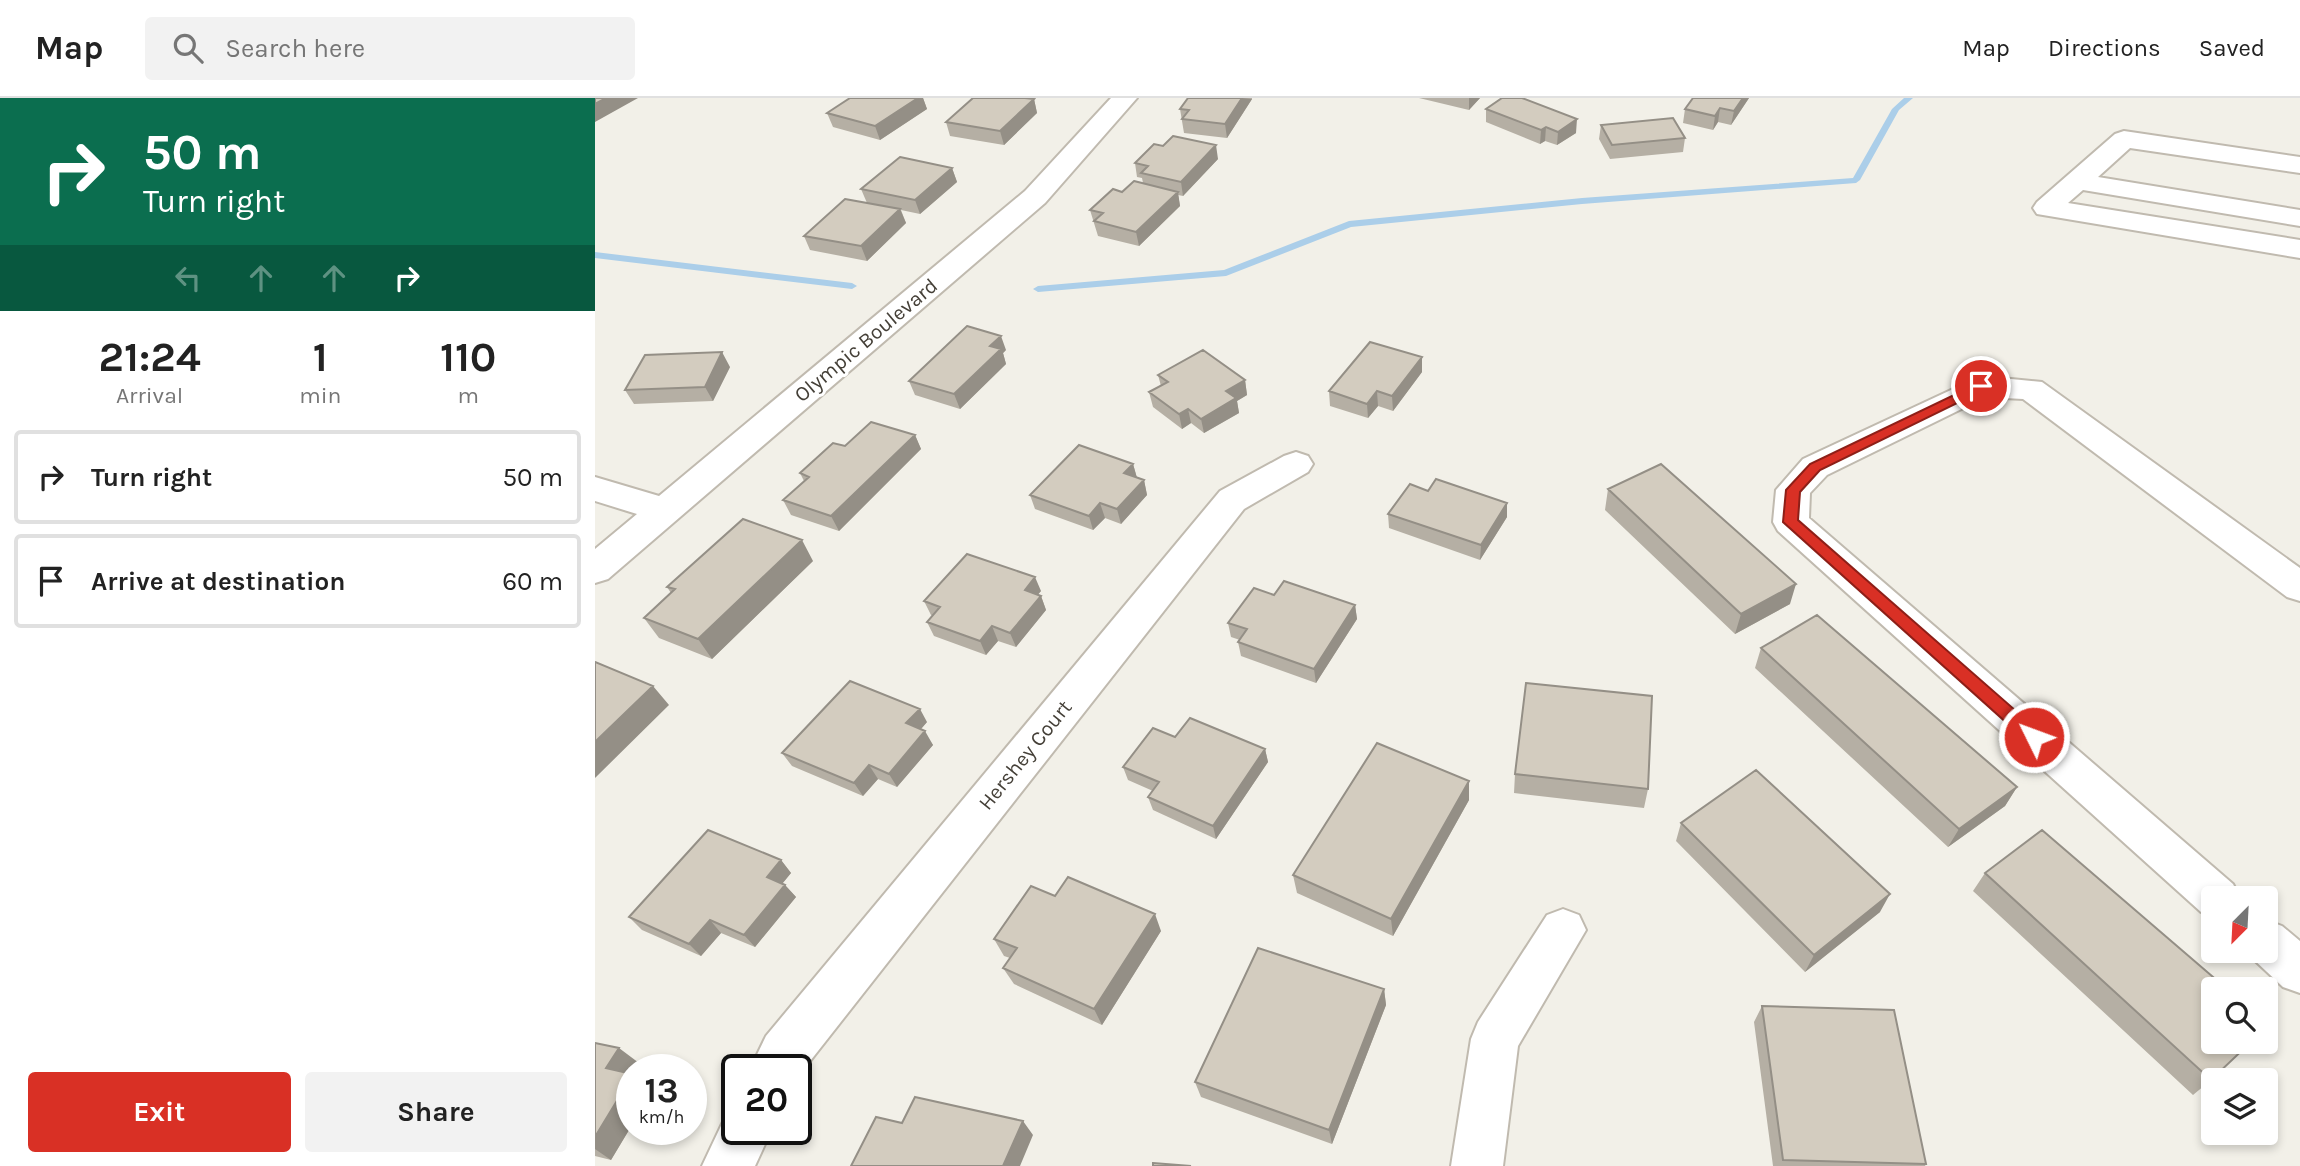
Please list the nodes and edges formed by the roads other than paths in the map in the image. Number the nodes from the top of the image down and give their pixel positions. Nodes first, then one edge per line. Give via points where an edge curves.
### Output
1 (1125, 98) edge
2 (2102, 158) junction
3 (2300, 166) edge
4 (2076, 181) junction
5 (2300, 189) edge
6 (2300, 218) edge
7 (2300, 249) edge
8 (1296, 464) dead end
9 (595, 489) edge
10 (665, 510) junction
11 (595, 569) edge
12 (2300, 587) edge
13 (2203, 886) edge
14 (1563, 930) dead end
15 (2279, 952) edge
16 (2300, 971) edge
17 (782, 1054) edge
18 (738, 1145) edge
19 (728, 1166) edge
20 (1477, 1166) edge

1 - 10 street, Olympic Boulevard via 1035,197
2 - 3 street via 2124,139
2 - 4 street
2 - 5 street
4 - 6 street
4 - 7 street via 2047,208
8 - 17 street, Hershey Court via 1232,500
9 - 10 street
10 - 11 street, Olympic Boulevard
12 - 13 street via 2031,389 1981,386 1815,467 1793,490 1791,522
14 - 20 street via 1495,1039
15 - 16 street
18 - 19 street

